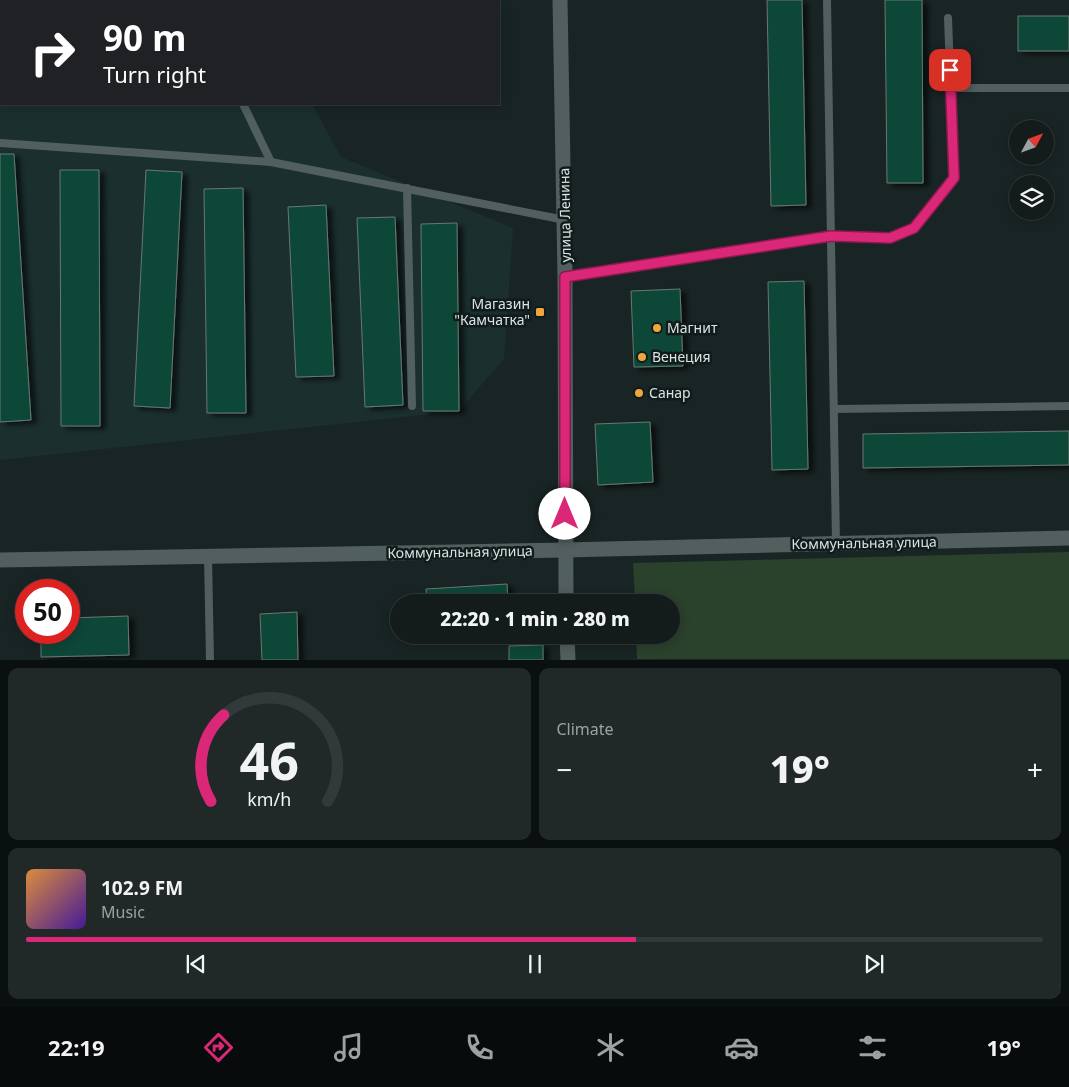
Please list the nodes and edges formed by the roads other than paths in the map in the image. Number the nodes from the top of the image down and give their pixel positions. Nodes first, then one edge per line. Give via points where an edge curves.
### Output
1 (560, 0) edge
2 (827, 0) edge
3 (948, 18) dead end
4 (950, 88) junction
5 (1069, 88) edge
6 (243, 105) edge
7 (0, 143) edge
8 (271, 162) junction
9 (407, 188) junction
10 (565, 220) junction
11 (831, 236) junction
12 (565, 277) junction
13 (412, 406) dead end
14 (1069, 406) edge
15 (834, 409) junction
16 (1069, 538) edge
17 (836, 544) junction
18 (565, 550) junction
19 (208, 556) junction
20 (0, 560) edge
21 (566, 594) edge
22 (567, 644) edge
23 (210, 660) edge
24 (568, 660) edge

1 - 10 street, улица Ленина
2 - 11 lane
3 - 4 lane
4 - 5 lane
4 - 11 lane via 954,178 914,228 890,238
6 - 8 lane
7 - 8 lane
8 - 9 lane
9 - 10 lane
9 - 13 lane
10 - 12 street, улица Ленина
11 - 12 lane
11 - 15 lane
12 - 18 street, улица Ленина
14 - 15 lane
15 - 17 lane
16 - 17 street, Коммунальная улица
17 - 18 street, Коммунальная улица
18 - 19 street, Коммунальная улица
18 - 21 street, улица Ленина
19 - 20 street, Коммунальная улица
19 - 23 lane
22 - 24 street

